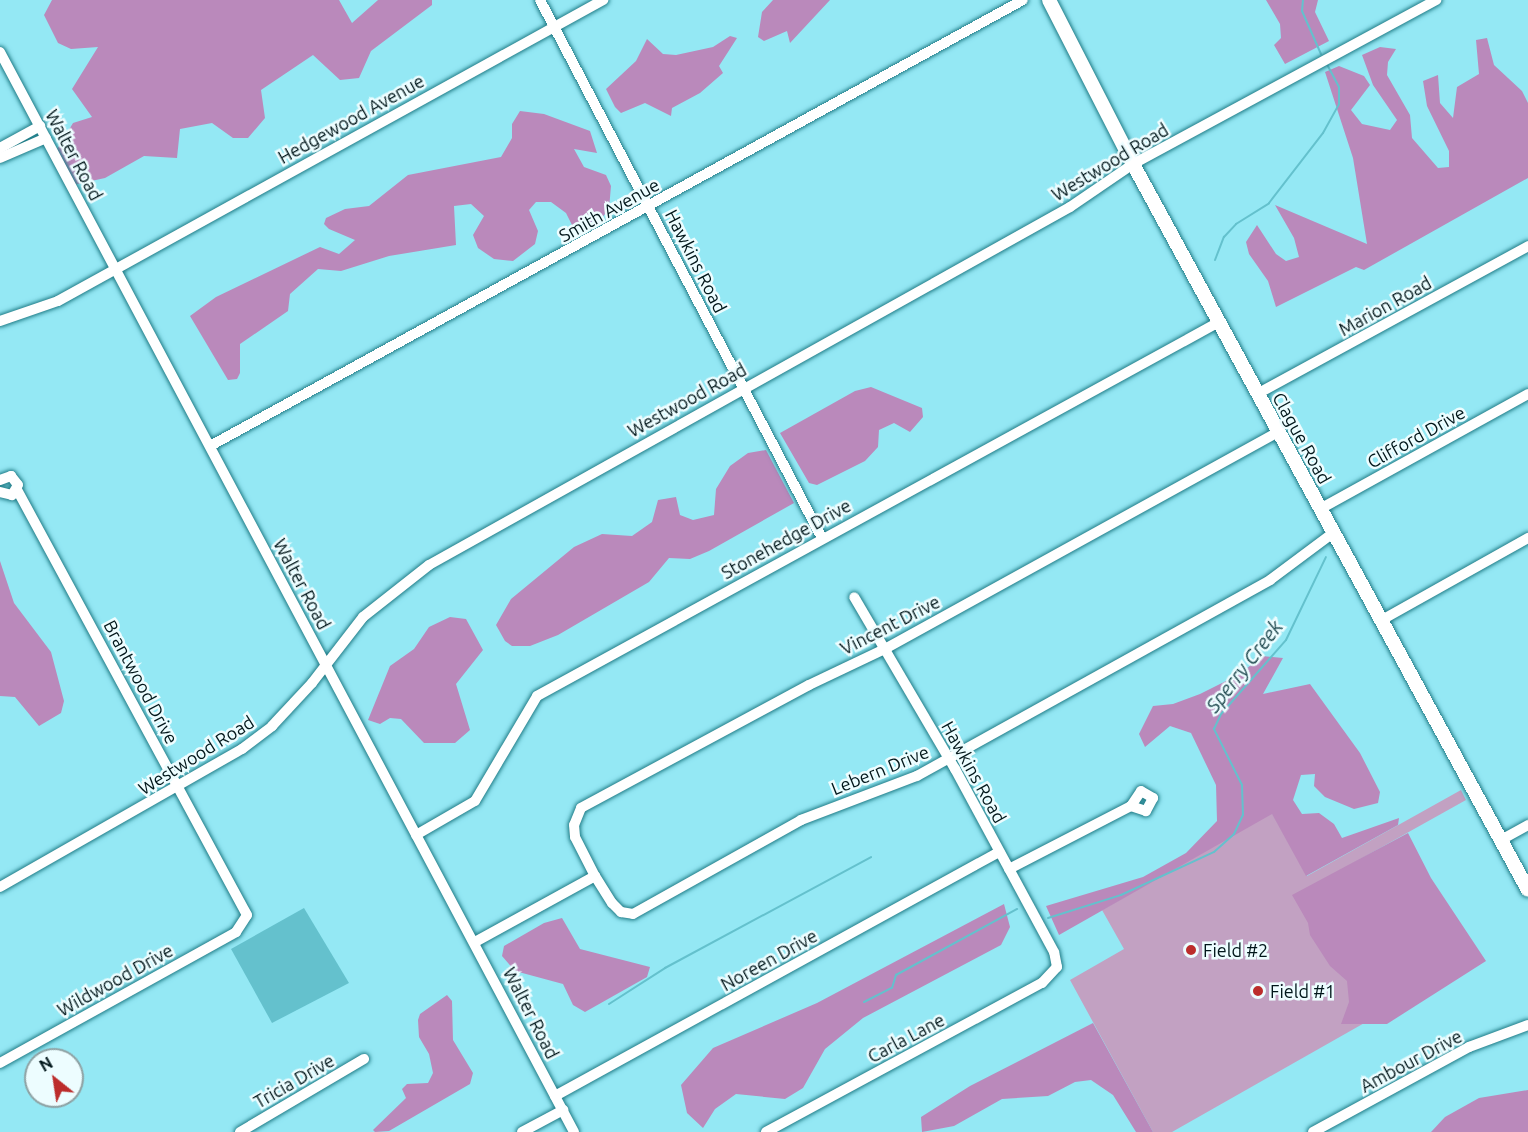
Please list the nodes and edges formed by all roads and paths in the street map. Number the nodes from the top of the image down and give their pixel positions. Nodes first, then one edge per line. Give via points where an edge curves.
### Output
1 (540, 0) edge
2 (603, 0) edge
3 (1023, 0) edge
4 (1049, 0) edge
5 (1436, 0) edge
6 (554, 27) junction
7 (0, 52) edge
8 (40, 126) junction
9 (46, 138) junction
10 (0, 148) edge
11 (0, 158) edge
12 (1133, 164) junction
13 (650, 207) junction
14 (1528, 246) edge
15 (116, 268) junction
16 (0, 321) edge
17 (1219, 322) junction
18 (743, 387) junction
19 (1257, 394) junction
20 (1528, 394) edge
21 (1278, 432) junction
22 (210, 446) junction
23 (0, 480) edge
24 (17, 490) junction
25 (0, 492) edge
26 (1320, 509) junction
27 (1333, 533) junction
28 (822, 538) junction
29 (1528, 538) edge
30 (854, 597) dead end
31 (1380, 621) junction
32 (887, 648) junction
33 (326, 663) junction
34 (949, 759) junction
35 (179, 788) junction
36 (1131, 806) dead end
37 (1528, 825) edge
38 (416, 835) junction
39 (1501, 840) junction
40 (999, 852) junction
41 (1009, 870) junction
42 (596, 876) junction
43 (0, 888) edge
44 (1528, 890) edge
45 (245, 924) joint
46 (476, 942) junction
47 (1057, 967) joint
48 (1528, 1025) edge
49 (364, 1059) dead end
50 (0, 1063) edge
51 (555, 1096) junction
52 (562, 1110) junction
53 (240, 1132) edge
54 (522, 1132) edge
55 (574, 1132) edge
56 (766, 1132) edge
57 (1313, 1132) edge

1 - 6 street, Hawkins Road
2 - 6 street, Hedgewood Avenue
3 - 13 street, Smith Avenue
4 - 12 main road, Clague Road
5 - 12 street, Westwood Road
6 - 13 street, Hawkins Road
6 - 15 street, Hedgewood Avenue
7 - 8 street, Walter Road
8 - 9 street, Walter Road
8 - 10 street
9 - 11 street
9 - 15 street, Walter Road
12 - 17 main road, Clague Road
12 - 18 street, Westwood Road via 1070,207
13 - 18 street, Hawkins Road
13 - 22 street, Smith Avenue
14 - 19 street, Marion Road
15 - 16 street, Hedgewood Avenue via 58,302
15 - 22 street, Walter Road
17 - 19 main road, Clague Road
17 - 28 street, Stonehedge Drive
18 - 28 street, Hawkins Road
18 - 33 street, Westwood Road via 429,565 363,617
19 - 21 main road, Clague Road
20 - 26 street, Clifford Drive
21 - 26 main road, Clague Road
21 - 32 street, Vincent Drive
22 - 33 street, Walter Road
23 - 24 street via 13,477
24 - 25 street via 12,495
24 - 35 street, Brantwood Drive
26 - 27 main road, Clague Road
27 - 31 main road, Clague Road
27 - 34 street, Lebern Drive via 1270,580
28 - 38 street, Stonehedge Drive via 537,696 475,801
29 - 31 street
30 - 32 street, Hawkins Road
31 - 39 main road, Clague Road
32 - 34 street, Hawkins Road
32 - 42 street, Vincent Drive via 809,685 581,808 574,825 576,837
33 - 35 street, Westwood Road via 272,726
33 - 38 street, Walter Road
34 - 40 street, Hawkins Road
34 - 42 street, Lebern Drive via 917,776 801,820 633,914 621,912 612,903
35 - 43 street, Westwood Road
35 - 45 street, Brantwood Drive via 242,904 247,915
36 - 41 street
37 - 39 street
38 - 46 street, Walter Road
39 - 44 main road, Clague Road
40 - 41 street, Hawkins Road
40 - 51 street, Noreen Drive
41 - 47 street, Hawkins Road via 1054,952
42 - 46 street
45 - 50 street, Wildwood Drive
46 - 51 street, Walter Road
47 - 56 street, Carla Lane via 1042,983
48 - 57 street, Ambour Drive via 1469,1047
49 - 53 street, Tricia Drive
51 - 52 street, Walter Road
52 - 54 street
52 - 55 street, Walter Road

